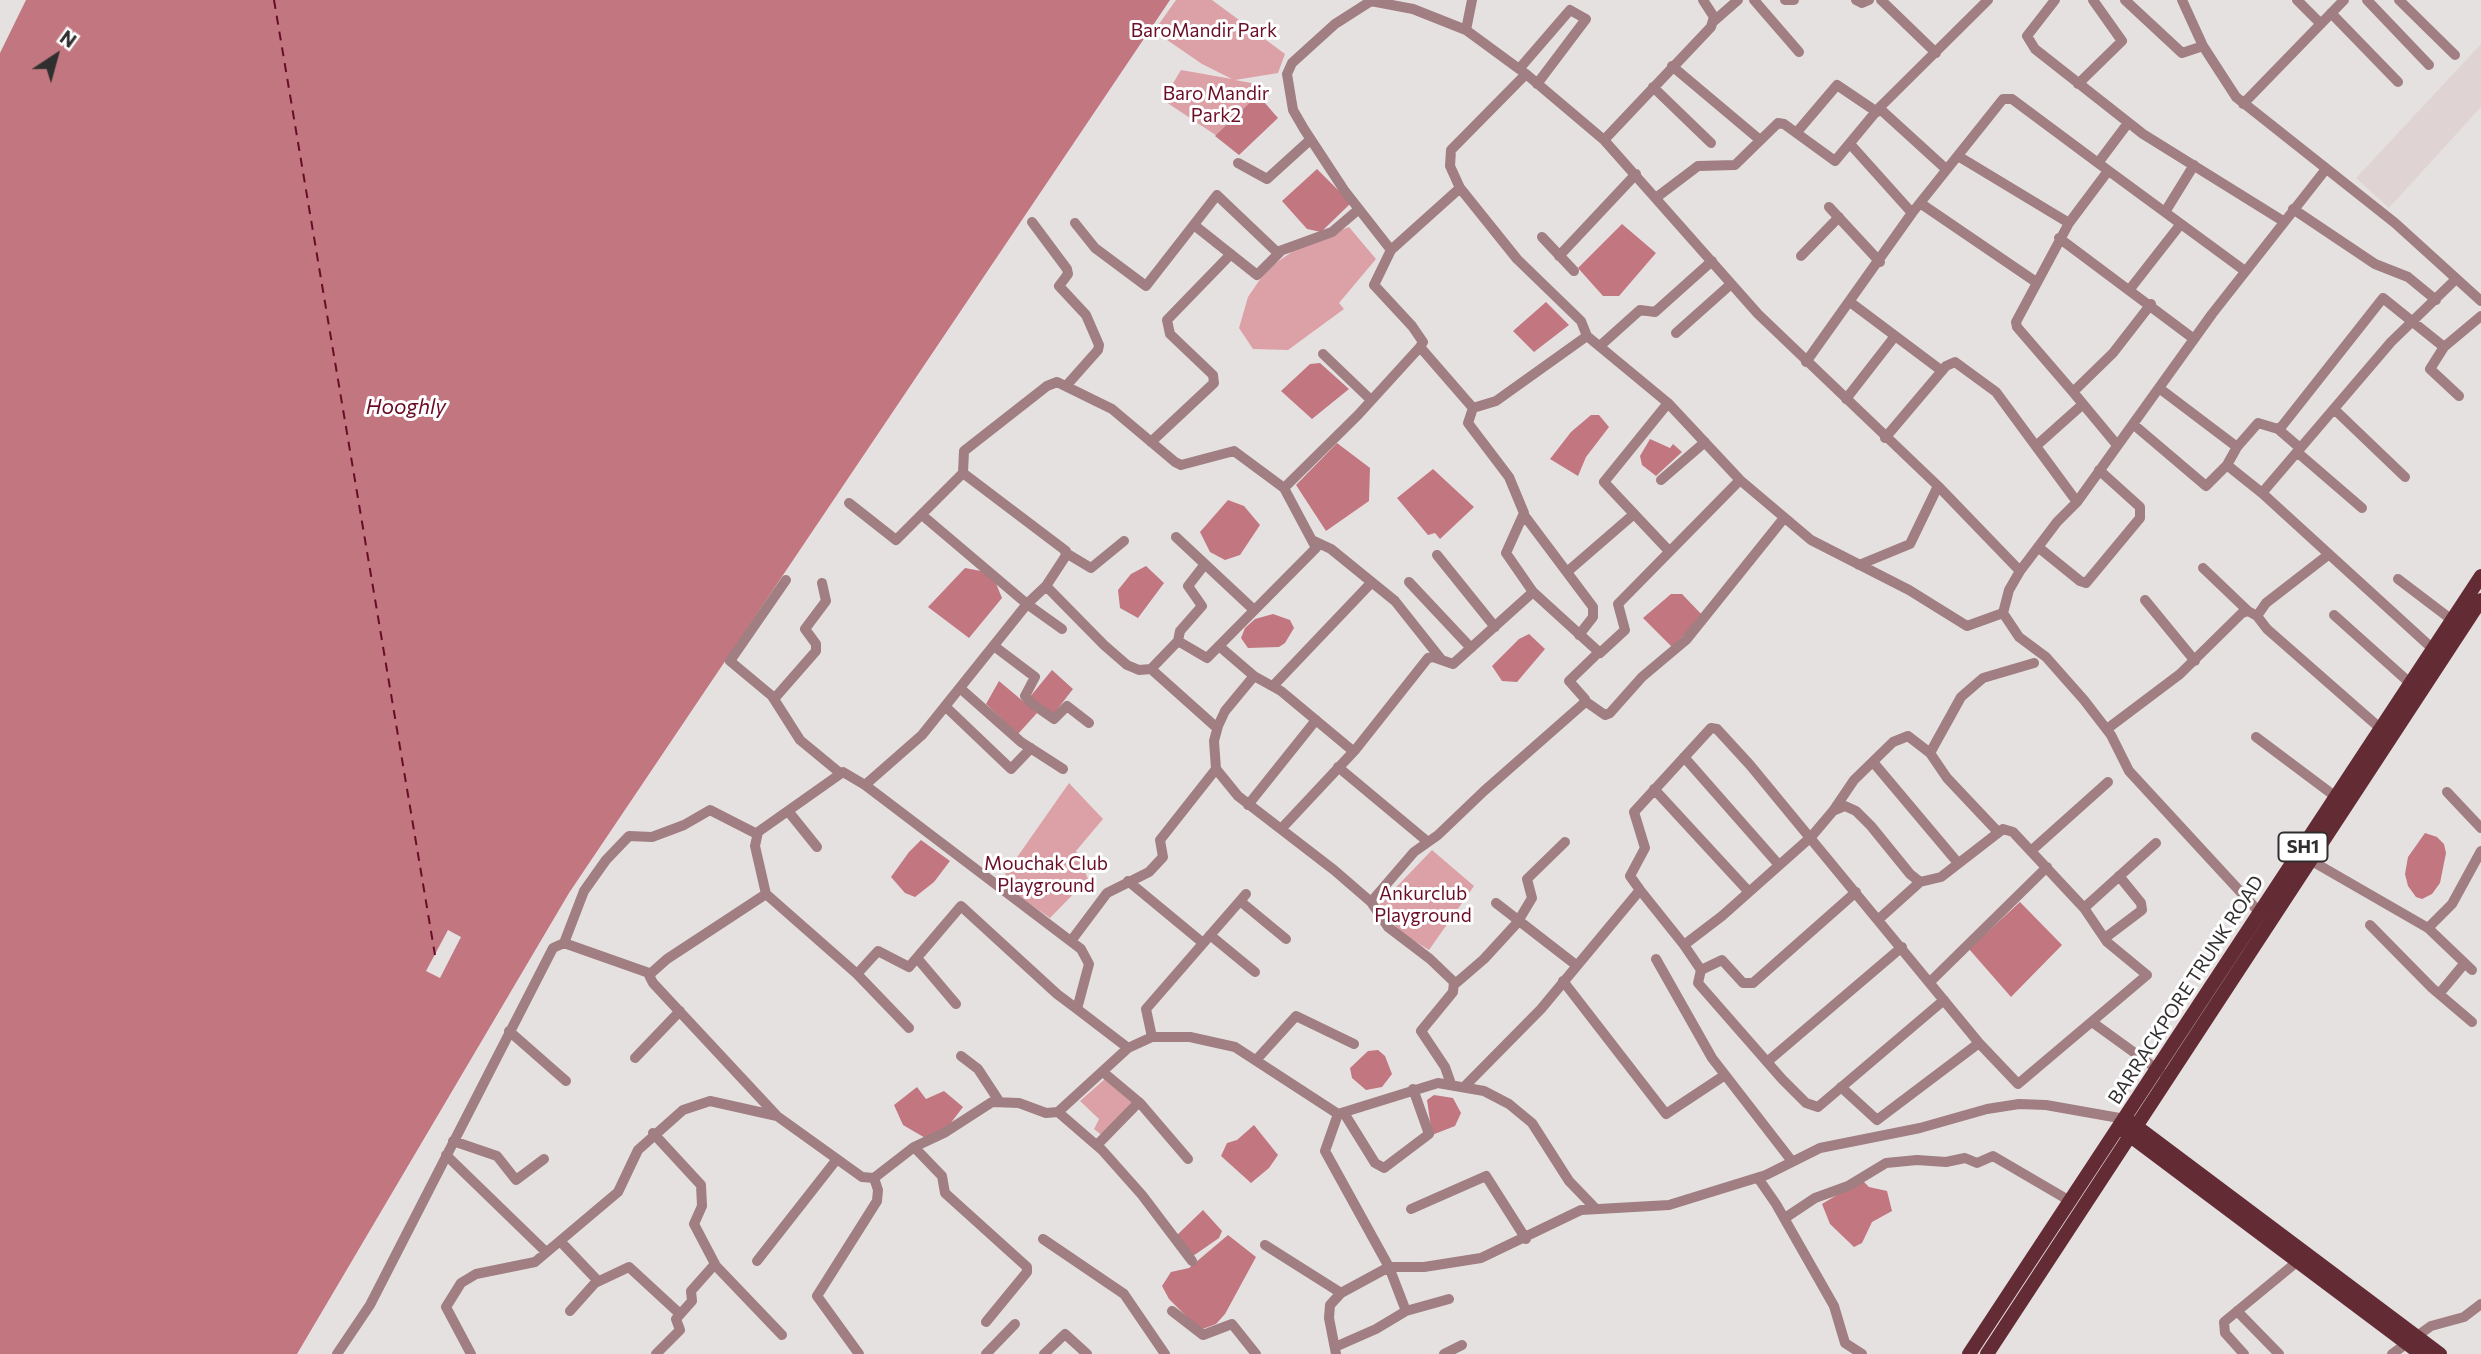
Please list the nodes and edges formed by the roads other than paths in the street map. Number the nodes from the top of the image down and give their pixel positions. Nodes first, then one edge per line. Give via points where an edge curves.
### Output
1 (1472, 0) edge
2 (1703, 0) edge
3 (1738, 0) edge
4 (1754, 0) edge
5 (1784, 0) edge
6 (1794, 0) edge
7 (1856, 0) edge
8 (1868, 0) edge
9 (1881, 0) edge
10 (1988, 0) edge
11 (2055, 0) edge
12 (2093, 0) edge
13 (2125, 0) edge
14 (2182, 0) edge
15 (2297, 0) edge
16 (2344, 0) edge
17 (2367, 0) edge
18 (2399, 0) edge
19 (2331, 13) junction
20 (1714, 21) junction
21 (2321, 24) junction
22 (1466, 30) junction
23 (2203, 46) junction
24 (1799, 52) dead end
25 (1936, 53) junction
26 (2455, 55) dead end
27 (2429, 65) dead end
28 (1672, 66) junction
29 (1523, 72) junction
30 (2398, 82) dead end
31 (1537, 84) junction
32 (2078, 84) junction
33 (1653, 88) junction
34 (2243, 104) junction
35 (1878, 110) junction
36 (2128, 123) junction
37 (1797, 132) junction
38 (1310, 139) junction
39 (1604, 140) junction
40 (1760, 140) junction
41 (1711, 143) dead end
42 (1851, 145) junction
43 (1958, 156) junction
44 (1238, 163) dead end
45 (2098, 163) junction
46 (2194, 165) junction
47 (1946, 169) junction
48 (2326, 169) junction
49 (2108, 171) junction
50 (1636, 174) junction
51 (1460, 188) junction
52 (1657, 197) junction
53 (1920, 203) junction
54 (1829, 206) dead end
55 (1359, 209) junction
56 (2293, 209) junction
57 (2165, 212) junction
58 (1912, 213) junction
59 (1839, 217) junction
60 (2283, 220) junction
61 (1032, 222) dead end
62 (1075, 223) dead end
63 (2069, 223) junction
64 (1194, 225) junction
65 (2180, 225) junction
66 (1542, 237) dead end
67 (2059, 239) junction
68 (1391, 250) junction
69 (1280, 252) junction
70 (1231, 254) junction
71 (1559, 256) junction
72 (1801, 256) dead end
73 (1712, 261) junction
74 (1880, 262) junction
75 (1574, 271) dead end
76 (2245, 271) junction
77 (2455, 279) junction
78 (2036, 282) junction
79 (1731, 284) junction
80 (2130, 289) junction
81 (2436, 300) junction
82 (2481, 301) edge
83 (1850, 302) junction
84 (2151, 304) junction
85 (2481, 316) edge
86 (2414, 320) junction
87 (1676, 333) dead end
88 (1587, 336) junction
89 (1895, 336) junction
90 (2194, 339) junction
91 (1601, 345) junction
92 (2444, 346) junction
93 (1420, 347) junction
94 (1323, 354) dead end
95 (1806, 362) junction
96 (1942, 371) junction
97 (1066, 386) junction
98 (2159, 388) junction
99 (2073, 392) junction
100 (2459, 396) dead end
101 (1846, 399) junction
102 (1371, 400) junction
103 (1668, 403) junction
104 (2083, 404) junction
105 (1473, 408) junction
106 (2334, 409) junction
107 (2133, 424) junction
108 (2278, 429) junction
109 (1885, 438) junction
110 (1151, 442) junction
111 (1705, 442) junction
112 (2118, 445) junction
113 (2036, 446) junction
114 (2237, 447) junction
115 (2299, 450) junction
116 (2227, 465) junction
117 (2099, 470) junction
118 (963, 473) junction
119 (2405, 477) dead end
120 (1661, 480) dead end
121 (1740, 480) junction
122 (1938, 486) junction
123 (1284, 488) junction
124 (2262, 494) junction
125 (2077, 502) junction
126 (849, 503) dead end
127 (2362, 508) dead end
128 (1634, 514) junction
129 (922, 515) junction
130 (1524, 516) junction
131 (1784, 518) junction
132 (1176, 537) dead end
133 (1124, 541) dead end
134 (1314, 541) junction
135 (2038, 547) junction
136 (1669, 551) junction
137 (1066, 553) junction
138 (1437, 555) dead end
139 (2328, 555) junction
140 (1205, 564) junction
141 (1859, 565) junction
142 (2203, 568) dead end
143 (2020, 571) junction
144 (1567, 572) junction
145 (2481, 576) edge
146 (2398, 579) dead end
147 (786, 580) dead end
148 (1372, 582) junction
149 (1409, 582) dead end
150 (822, 583) dead end
151 (1046, 586) junction
152 (1533, 592) junction
153 (2145, 600) dead end
154 (2481, 600) edge
155 (1027, 604) junction
156 (1254, 610) junction
157 (2003, 613) junction
158 (2253, 614) junction
159 (2334, 615) dead end
160 (2452, 620) junction
161 (1495, 627) junction
162 (1062, 629) dead end
163 (1579, 635) junction
164 (1178, 641) junction
165 (994, 646) junction
166 (1219, 646) junction
167 (1471, 648) junction
168 (2434, 650) junction
169 (1598, 653) junction
170 (1443, 661) junction
171 (2195, 661) junction
172 (2034, 663) dead end
173 (1151, 669) junction
174 (1254, 676) junction
175 (2411, 684) junction
176 (1273, 686) junction
177 (961, 689) junction
178 (774, 699) junction
179 (1585, 701) junction
180 (946, 707) junction
181 (1316, 720) junction
182 (1089, 723) dead end
183 (1217, 728) junction
184 (2107, 729) junction
185 (2381, 729) junction
186 (2256, 737) dead end
187 (1031, 748) junction
188 (1353, 751) junction
189 (1930, 753) junction
190 (1684, 757) junction
191 (1872, 762) junction
192 (1338, 767) junction
193 (1063, 769) dead end
194 (1216, 769) junction
195 (841, 773) junction
196 (2108, 782) dead end
197 (865, 786) junction
198 (1654, 789) junction
199 (2447, 792) dead end
200 (2336, 797) junction
201 (1248, 805) junction
202 (788, 811) junction
203 (1833, 811) junction
204 (1282, 828) junction
205 (2481, 828) edge
206 (1998, 832) junction
207 (757, 834) junction
208 (1811, 836) junction
209 (1428, 842) junction
210 (1565, 842) dead end
211 (2157, 843) dead end
212 (817, 847) dead end
213 (2032, 850) junction
214 (2481, 851) edge
215 (2310, 860) junction
216 (1958, 863) junction
217 (1779, 866) junction
218 (2047, 867) junction
219 (2119, 876) junction
220 (1128, 881) junction
221 (1920, 882) junction
222 (1640, 890) junction
223 (1749, 892) junction
224 (1856, 892) junction
225 (766, 894) junction
226 (1371, 902) junction
227 (1496, 903) dead end
228 (2084, 908) junction
229 (2260, 913) junction
230 (1880, 918) junction
231 (1519, 920) junction
232 (2370, 925) dead end
233 (2428, 928) junction
234 (2105, 938) junction
235 (1207, 939) junction
236 (1286, 939) dead end
237 (1071, 942) junction
238 (564, 943) junction
239 (1684, 945) junction
240 (1902, 947) junction
241 (917, 958) junction
242 (1656, 959) dead end
243 (1576, 965) junction
244 (1701, 970) junction
245 (1255, 972) dead end
246 (649, 973) junction
247 (858, 974) junction
248 (1931, 981) junction
249 (1563, 982) junction
250 (1455, 984) junction
251 (2439, 994) junction
252 (1944, 1000) junction
253 (956, 1004) dead end
254 (1077, 1009) junction
255 (680, 1011) junction
256 (2092, 1022) junction
257 (2472, 1022) dead end
258 (909, 1028) dead end
259 (509, 1031) junction
260 (1152, 1037) junction
261 (1979, 1042) junction
262 (1354, 1044) dead end
263 (1128, 1048) junction
264 (961, 1056) dead end
265 (635, 1058) dead end
266 (1257, 1059) junction
267 (1767, 1062) junction
268 (2156, 1069) junction
269 (1103, 1072) junction
270 (1725, 1075) junction
271 (2169, 1077) junction
272 (566, 1081) dead end
273 (1451, 1084) junction
274 (1465, 1086) junction
275 (1841, 1087) junction
276 (1413, 1089) junction
277 (999, 1101) junction
278 (1139, 1102) junction
279 (1058, 1112) junction
280 (1341, 1113) junction
281 (778, 1116) junction
282 (2125, 1126) junction
283 (653, 1133) junction
284 (453, 1141) junction
285 (1097, 1145) junction
286 (914, 1147) junction
287 (446, 1155) junction
288 (544, 1159) dead end
289 (837, 1159) junction
290 (1188, 1159) dead end
291 (1791, 1160) junction
292 (874, 1178) junction
293 (1758, 1178) junction
294 (2070, 1202) junction
295 (1595, 1208) junction
296 (1411, 1209) dead end
297 (1784, 1218) junction
298 (1043, 1239) dead end
299 (1526, 1239) junction
300 (560, 1241) junction
301 (1265, 1245) dead end
302 (546, 1252) junction
303 (757, 1261) dead end
304 (1192, 1261) dead end
305 (2298, 1261) junction
306 (715, 1265) junction
307 (1389, 1267) junction
308 (598, 1282) junction
309 (1340, 1293) junction
310 (1449, 1299) dead end
311 (2481, 1304) edge
312 (570, 1311) dead end
313 (1171, 1311) dead end
314 (1406, 1311) junction
315 (2237, 1311) junction
316 (680, 1314) junction
317 (986, 1322) dead end
318 (1015, 1324) dead end
319 (782, 1335) dead end
320 (2412, 1340) junction
321 (1462, 1345) dead end
322 (1335, 1350) edge
323 (1991, 1352) edge
324 (337, 1354) edge
325 (471, 1354) edge
326 (656, 1354) edge
327 (859, 1354) edge
328 (986, 1354) edge
329 (1044, 1354) edge
330 (1087, 1354) edge
331 (1165, 1354) edge
332 (1256, 1354) edge
333 (1444, 1354) edge
334 (1862, 1354) edge
335 (1969, 1354) edge
336 (2244, 1354) edge
337 (2279, 1354) edge
338 (2392, 1354) edge
339 (2421, 1354) edge
340 (2440, 1354) edge

1 - 22 street
2 - 20 street
3 - 20 street
4 - 24 street
5 - 6 street
7 - 8 street
9 - 25 street
10 - 25 street
11 - 32 street via 2026,37
12 - 32 street via 2122,41
13 - 23 street via 2182,53
14 - 23 street
15 - 21 street
16 - 19 street
17 - 27 street
18 - 26 street
19 - 21 street
19 - 30 street
20 - 28 street
21 - 34 street
22 - 29 street
22 - 38 street via 1413,9 1374,1 1335,24 1292,63 1287,74 1293,110
23 - 34 street
25 - 35 street
28 - 33 street
28 - 40 street
29 - 31 street
29 - 31 street via 1570,10 1586,19
29 - 51 street via 1451,150 1450,166
31 - 39 street
32 - 36 street
33 - 39 street
33 - 41 street
34 - 48 street
35 - 37 street via 1837,85
35 - 42 street
35 - 47 street
36 - 45 street
36 - 46 street
37 - 40 street via 1778,123
37 - 42 street via 1834,161
38 - 44 street via 1267,179
38 - 55 street
39 - 50 street
40 - 52 street via 1735,165 1698,166
42 - 58 street
43 - 45 street via 2008,98
43 - 47 street
43 - 63 street
45 - 49 street
46 - 57 street
46 - 60 street
47 - 53 street
48 - 56 street
48 - 77 street via 2395,223
49 - 57 street
49 - 63 street
50 - 52 street
50 - 71 street
51 - 68 street
51 - 88 street via 1517,259 1581,321
52 - 73 street
53 - 58 street
53 - 78 street
54 - 59 street
55 - 68 street
55 - 69 street via 1332,232
56 - 60 street
56 - 81 street via 2365,258 2408,277
57 - 65 street
58 - 74 street
59 - 72 street
59 - 74 street
60 - 76 street
61 - 97 street via 1067,269 1059,286 1086,315 1099,345
62 - 64 street via 1095,248 1146,286
63 - 67 street
64 - 69 street via 1218,195
64 - 70 street
65 - 76 street
65 - 80 street
66 - 71 street
67 - 78 street
67 - 80 street
68 - 93 street via 1374,285 1412,326 1423,342
69 - 70 street via 1257,275
70 - 110 street via 1167,320 1170,334 1213,375 1214,383
71 - 75 street
73 - 79 street
73 - 91 street via 1655,312 1640,310
74 - 83 street
76 - 90 street
77 - 81 street
77 - 82 street
78 - 99 street via 2016,325
79 - 87 street
79 - 95 street
80 - 84 street
81 - 86 street
83 - 89 street
83 - 95 street
84 - 90 street
84 - 99 street via 2113,353
85 - 92 street
86 - 92 street
86 - 106 street
86 - 108 street via 2383,299
88 - 91 street
88 - 105 street via 1496,401
89 - 96 street
89 - 101 street
90 - 98 street
91 - 103 street
92 - 100 street via 2430,369
93 - 102 street
93 - 105 street
94 - 102 street
95 - 101 street
96 - 109 street
96 - 113 street via 1955,362 1987,384
97 - 110 street via 1104,404
97 - 118 street via 1058,382 1047,386 966,446
98 - 107 street
98 - 114 street
99 - 104 street
101 - 109 street
102 - 123 street
103 - 111 street
103 - 128 street via 1604,481
104 - 112 street
104 - 113 street
105 - 130 street via 1468,423 1509,477
106 - 115 street
106 - 119 street
107 - 112 street
107 - 116 street via 2206,486
108 - 114 street via 2258,423
108 - 115 street
109 - 122 street
110 - 123 street via 1181,465 1234,452
111 - 120 street
111 - 121 street
112 - 117 street
113 - 125 street
114 - 116 street
115 - 124 street
115 - 127 street
116 - 124 street
117 - 125 street
117 - 135 street via 2140,507 2140,519 2086,583
118 - 129 street
118 - 137 street
121 - 131 street
121 - 136 street
122 - 141 street via 1910,544
122 - 143 street
123 - 134 street
124 - 139 street
125 - 135 street
126 - 129 street via 896,540
128 - 136 street
128 - 144 street
129 - 155 street
130 - 144 street
130 - 152 street via 1506,553
131 - 141 street via 1811,540
131 - 179 street via 1686,640 1644,675 1610,713 1605,715
132 - 140 street
133 - 137 street via 1091,568
134 - 148 street
134 - 156 street via 1315,548
135 - 143 street
136 - 169 street via 1618,604 1625,630
137 - 151 street
138 - 161 street
139 - 158 street
139 - 168 street
140 - 156 street
140 - 164 street via 1188,586 1202,606 1180,631
141 - 157 street via 1967,626
142 - 158 street
143 - 157 street
144 - 163 street via 1593,607 1592,617
145 - 160 main road, BARRACKPORE TRUNK ROAD / SH1
146 - 160 street
147 - 178 street via 730,659
148 - 170 street via 1408,614
148 - 176 street
149 - 167 street
150 - 178 street via 825,602 805,629 816,651
151 - 155 street
151 - 173 street via 1127,665
152 - 161 street
152 - 163 street
153 - 171 street
154 - 215 main road, BARRACKPORE TRUNK ROAD / SH1
155 - 162 street
155 - 165 street
156 - 166 street
157 - 184 street
158 - 171 street via 2242,613
158 - 185 street
159 - 175 street
160 - 168 main road, BARRACKPORE TRUNK ROAD / SH1
161 - 167 street
163 - 169 street
164 - 166 street via 1205,659
164 - 173 street
165 - 177 street
165 - 182 street via 1035,677 1025,696 1031,703 1054,719 1067,706
166 - 174 street
167 - 170 street via 1453,664
168 - 175 main road, BARRACKPORE TRUNK ROAD / SH1
169 - 179 street via 1569,681
170 - 188 street via 1428,659
171 - 184 street
172 - 189 street via 1983,678 1961,697
173 - 183 street
174 - 176 street
174 - 183 street
175 - 185 main road, BARRACKPORE TRUNK ROAD / SH1
176 - 181 street
177 - 180 street
177 - 187 street
178 - 195 street via 797,737
179 - 209 street
180 - 187 street via 1011,769
180 - 197 street via 919,739
181 - 188 street
181 - 201 street
183 - 194 street
184 - 229 street via 2129,771
185 - 200 main road, BARRACKPORE TRUNK ROAD / SH1
186 - 200 street
187 - 193 street
188 - 192 street
189 - 191 street via 1908,736
189 - 206 street
190 - 198 street
190 - 208 street via 1710,729 1717,729
190 - 217 street
191 - 203 street
191 - 216 street
192 - 204 street
192 - 209 street
194 - 201 street
194 - 220 street via 1160,840 1163,857 1149,872
195 - 197 street
195 - 202 street
196 - 213 street
197 - 237 street
198 - 222 street via 1633,813 1645,848 1630,873
198 - 223 street
199 - 205 street
200 - 229 main road, BARRACKPORE TRUNK ROAD / SH1
201 - 204 street
202 - 207 street
202 - 212 street
203 - 208 street
203 - 221 street via 1844,806 1856,811
204 - 226 street
206 - 213 street via 2013,832
206 - 216 street
207 - 225 street via 754,846
207 - 238 street via 710,810 652,837 629,835 584,891
208 - 217 street
208 - 224 street
209 - 226 street
210 - 231 street via 1527,878 1532,898
211 - 219 street
213 - 218 street
214 - 233 street via 2457,897
215 - 233 street
215 - 271 main road, BARRACKPORE TRUNK ROAD / SH1
216 - 221 street via 1941,877
217 - 223 street
218 - 228 street
218 - 248 street
219 - 228 street
219 - 234 street via 2142,910
220 - 235 street
220 - 237 street via 1107,894
221 - 230 street
222 - 239 street
222 - 243 street
223 - 239 street
224 - 230 street
224 - 244 street via 1753,983 1743,983 1723,960
225 - 246 street
225 - 247 street
226 - 250 street via 1388,927
227 - 231 street
228 - 234 street
229 - 268 main road, BARRACKPORE TRUNK ROAD / SH1
230 - 240 street
231 - 243 street
231 - 250 street
232 - 251 street
233 - 251 street via 2468,967
234 - 256 street via 2147,975
235 - 236 street via 1243,897
235 - 245 street
235 - 260 street via 1146,1009
237 - 254 street via 1085,953 1089,964
238 - 246 street
238 - 259 street via 553,948
239 - 244 street
240 - 248 street
240 - 267 street
241 - 247 street via 906,968 878,951
241 - 253 street
241 - 254 street via 961,906
242 - 270 street
243 - 249 street
244 - 267 street via 1698,983
246 - 255 street via 650,980
247 - 258 street
248 - 252 street
249 - 270 street via 1666,1114
249 - 274 street
250 - 273 street via 1421,1031
251 - 257 street
252 - 261 street
252 - 275 street
254 - 263 street
255 - 265 street
255 - 281 street
256 - 261 street via 2018,1084
256 - 268 street
259 - 272 street
259 - 284 street
260 - 263 street
260 - 266 street via 1219,1041
261 - 275 street via 1877,1120
262 - 266 street via 1296,1016
263 - 269 street
264 - 277 street via 977,1068
266 - 280 street via 1319,1104
267 - 275 street via 1806,1102 1818,1107
268 - 271 street
268 - 282 main road, BARRACKPORE TRUNK ROAD / SH1
269 - 278 street
269 - 279 street
270 - 291 street
271 - 282 main road, BARRACKPORE TRUNK ROAD / SH1
273 - 274 street
273 - 276 street
274 - 295 street via 1509,1104 1532,1123 1569,1181
276 - 280 street
276 - 280 street via 1429,1134 1384,1168 1375,1163
277 - 279 street
277 - 286 street
278 - 285 street
278 - 290 street
279 - 285 street
280 - 307 street via 1325,1151
281 - 283 street via 710,1101 683,1110
281 - 289 street
282 - 291 street via 2046,1105 2019,1104 1820,1148
282 - 294 main road, BARRACKPORE TRUNK ROAD / SH1
282 - 305 main road
282 - 320 main road
282 - 323 main road, BARRACKPORE TRUNK ROAD / SH1
283 - 300 street via 638,1150 618,1192
283 - 306 street via 701,1185 702,1206 694,1224
284 - 287 street
284 - 288 street via 497,1156 518,1180
285 - 304 street
286 - 292 street
286 - 317 street via 942,1176 945,1193 1027,1267
287 - 302 street
287 - 324 street via 370,1305
289 - 292 street via 862,1177
289 - 303 street
291 - 293 street
292 - 327 street via 877,1201 817,1296
293 - 295 street via 1669,1205
293 - 297 street
294 - 297 street via 1993,1156 1977,1163 1965,1158 1917,1160 1886,1163
294 - 335 main road, BARRACKPORE TRUNK ROAD / SH1
295 - 299 street via 1565,1216
296 - 299 street via 1486,1176
297 - 334 street via 1834,1306 1845,1343
298 - 331 street via 1124,1294
299 - 307 street via 1481,1258
300 - 302 street
300 - 308 street
301 - 309 street
302 - 325 street via 522,1267 476,1274 449,1298 446,1307
305 - 315 street
305 - 320 main road
306 - 316 street via 692,1291 692,1301
306 - 319 street
307 - 309 street
307 - 314 street
308 - 312 street
308 - 316 street via 631,1268
309 - 322 street via 1329,1312
310 - 314 street
311 - 320 street via 2464,1317 2431,1326
313 - 332 street via 1203,1335 1232,1324
314 - 322 street
315 - 336 street via 2222,1326
315 - 337 street
316 - 326 street via 675,1320 680,1330
318 - 328 street
320 - 338 street
320 - 339 main road
320 - 340 main road
321 - 333 street
329 - 330 street via 1065,1334

